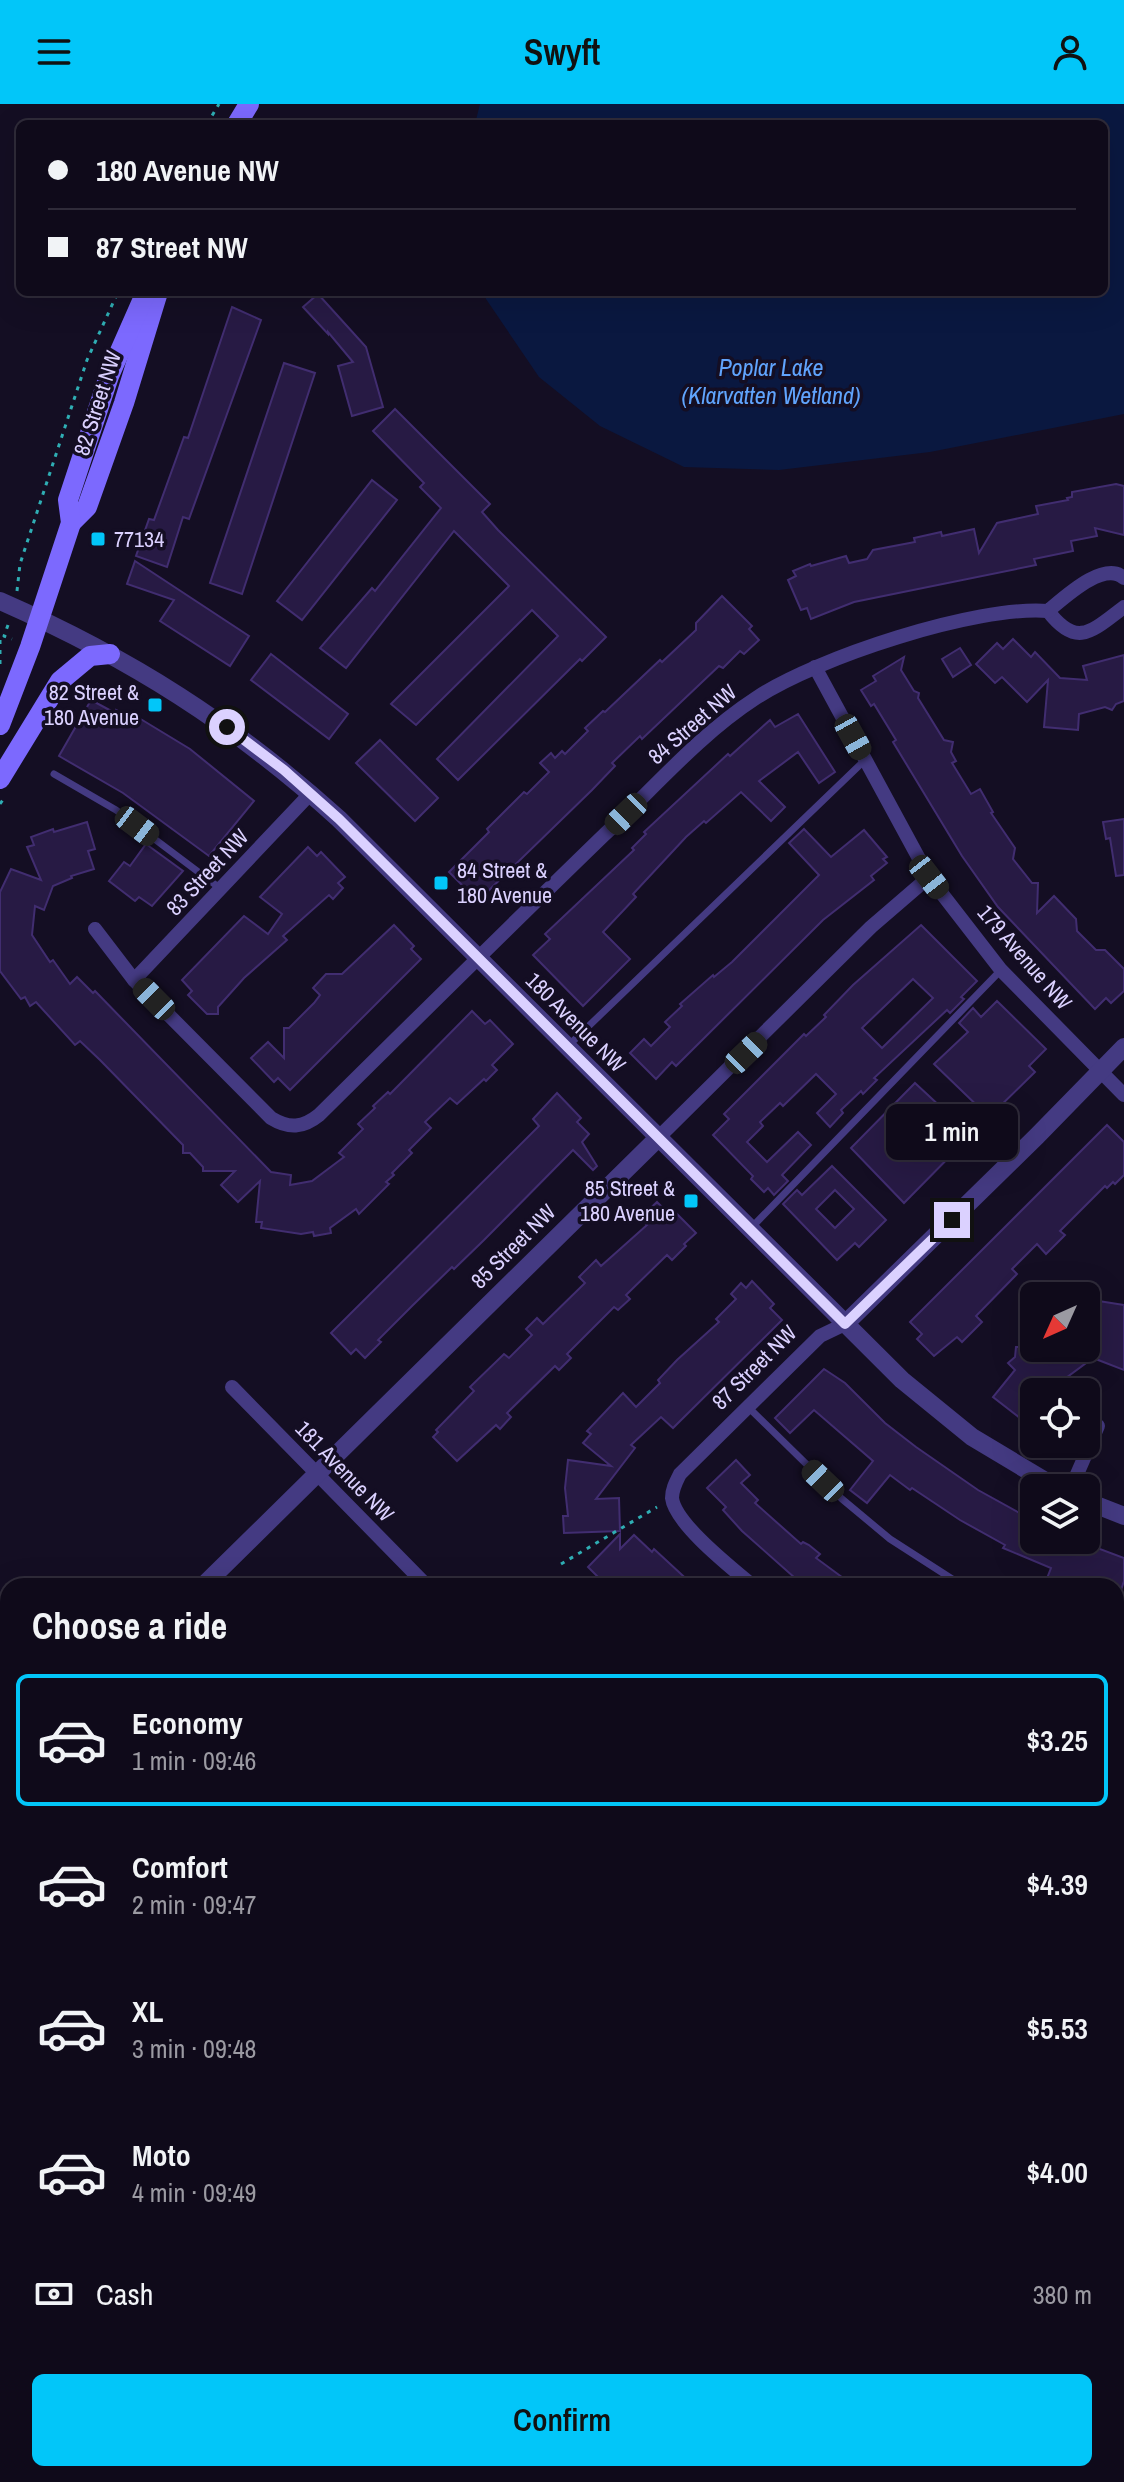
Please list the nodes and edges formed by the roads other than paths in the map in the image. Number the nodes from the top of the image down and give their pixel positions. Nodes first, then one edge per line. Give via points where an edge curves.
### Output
1 (144, 296) edge
2 (157, 296) edge
3 (71, 523) junction
4 (1124, 578) edge
5 (0, 601) edge
6 (1124, 607) edge
7 (1048, 611) junction
8 (39, 619) junction
9 (110, 654) junction
10 (815, 667) junction
11 (0, 725) edge
12 (865, 760) junction
13 (54, 774) dead end
14 (0, 779) edge
15 (310, 794) junction
16 (929, 877) junction
17 (221, 889) junction
18 (95, 929) dead end
19 (477, 957) junction
20 (1001, 970) junction
21 (134, 980) junction
22 (568, 1047) junction
23 (1124, 1047) edge
24 (1100, 1070) junction
25 (1124, 1095) edge
26 (658, 1138) junction
27 (750, 1229) junction
28 (845, 1324) junction
29 (232, 1387) dead end
30 (748, 1407) junction
31 (316, 1474) junction
32 (1032, 1474) edge
33 (1100, 1507) edge
34 (1124, 1516) edge
35 (211, 1578) edge
36 (419, 1578) edge
37 (745, 1578) edge
38 (951, 1578) edge

1 - 3 main road, 82 Street NW via 109,376 72,486
2 - 3 main road, 82 Street NW via 87,507
3 - 8 main road, 82 Street NW
4 - 7 street via 1105,572
5 - 8 street, 180 Avenue NW
6 - 7 street via 1085,633 1072,634
7 - 10 street, 84 Street NW via 1028,609 934,627
8 - 9 street, 180 Avenue NW
8 - 11 main road, 82 Street NW
9 - 14 main road via 90,656 60,681
9 - 15 street, 180 Avenue NW via 203,710
10 - 12 street, 179 Avenue NW
10 - 19 street, 84 Street NW via 784,680 729,717
12 - 16 street, 179 Avenue NW
12 - 22 lane
13 - 17 lane via 116,810
15 - 17 street, 83 Street NW
15 - 19 street, 180 Avenue NW
16 - 20 street, 179 Avenue NW
16 - 26 street, 85 Street NW via 871,927
17 - 21 street, 83 Street NW
18 - 21 street
19 - 21 street, 84 Street NW via 319,1115 295,1127 271,1118
19 - 22 street, 180 Avenue NW
20 - 24 street, 179 Avenue NW
20 - 27 lane
22 - 26 street, 180 Avenue NW
23 - 24 street, 87 Street NW
24 - 25 street, 179 Avenue NW
24 - 28 street, 87 Street NW
26 - 27 street, 180 Avenue NW
26 - 31 street, 85 Street NW
27 - 28 street, 180 Avenue NW
28 - 30 street, 87 Street NW via 820,1336
28 - 32 street, 180 Avenue NW via 938,1411
29 - 31 street, 181 Avenue NW
30 - 37 street, 87 Street NW via 680,1474 672,1498 684,1521
30 - 38 lane via 854,1509
31 - 35 street, 85 Street NW
31 - 36 street, 181 Avenue NW
33 - 34 street

